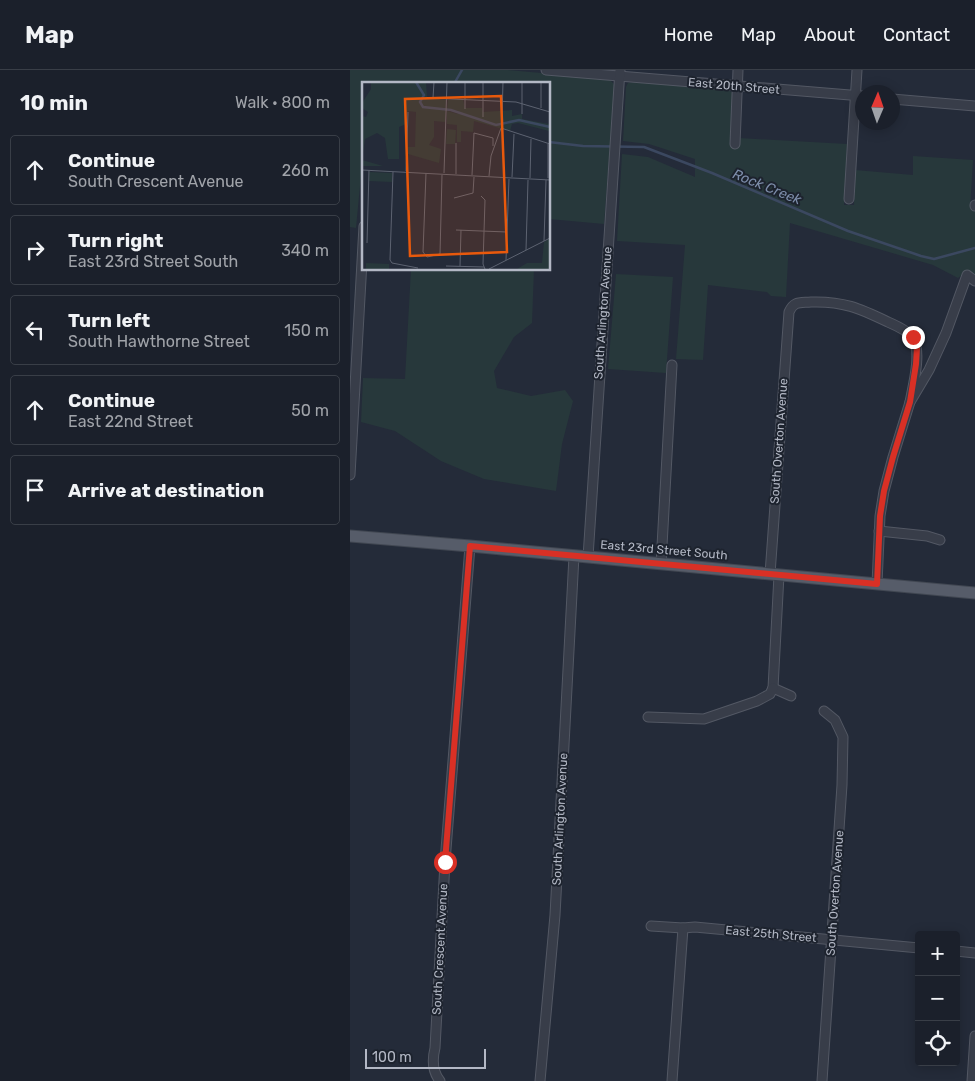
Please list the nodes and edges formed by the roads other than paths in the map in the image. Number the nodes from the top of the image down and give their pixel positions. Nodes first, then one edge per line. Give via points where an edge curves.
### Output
1 (546, 70) edge
2 (738, 70) edge
3 (857, 70) edge
4 (619, 73) edge
5 (858, 85) edge
6 (737, 87) junction
7 (855, 96) edge
8 (900, 100) edge
9 (975, 106) edge
10 (856, 130) edge
11 (735, 144) dead end
12 (849, 199) dead end
13 (362, 262) edge
14 (975, 282) edge
15 (672, 365) dead end
16 (910, 402) junction
17 (350, 475) edge
18 (880, 531) junction
19 (350, 536) edge
20 (940, 540) dead end
21 (470, 546) junction
22 (574, 556) junction
23 (588, 557) junction
24 (661, 564) junction
25 (775, 574) junction
26 (877, 584) junction
27 (975, 593) edge
28 (773, 688) junction
29 (791, 696) dead end
30 (824, 711) dead end
31 (648, 717) dead end
32 (652, 926) dead end
33 (683, 928) junction
34 (831, 940) junction
35 (915, 948) edge
36 (960, 951) edge
37 (975, 953) edge
38 (975, 1036) edge
39 (440, 1081) edge
40 (540, 1081) edge
41 (672, 1081) edge
42 (822, 1081) edge
43 (972, 1081) edge

1 - 4 street, East 20th Street
2 - 6 street
3 - 5 street
4 - 6 street, East 20th Street
4 - 23 street, South Arlington Avenue
6 - 7 street, East 20th Street
6 - 11 street
8 - 9 street
10 - 12 street
13 - 17 street
14 - 16 street via 967,275 946,333
15 - 24 street
16 - 18 street via 884,491
16 - 25 street, South Overton Avenue via 917,348 913,337 870,313 845,304 797,303 792,306 788,312
18 - 20 street
18 - 26 street
19 - 21 main road, East 23rd Street South
21 - 22 main road, East 23rd Street South
21 - 39 street, South Crescent Avenue via 432,1058
22 - 23 main road, East 23rd Street South
22 - 40 street, South Arlington Avenue via 555,915
23 - 24 main road, East 23rd Street South
24 - 25 main road, East 23rd Street South
25 - 26 main road, East 23rd Street South
25 - 28 street, South Overton Avenue
26 - 27 main road, East 23rd Street South
28 - 29 street
28 - 31 street via 770,694 757,701 704,719
30 - 34 street, South Overton Avenue via 835,720 843,737
32 - 33 street, East 25th Street
33 - 34 street, East 25th Street
33 - 41 street
34 - 35 street, East 25th Street
34 - 42 street, South Overton Avenue
36 - 37 street
38 - 43 street

